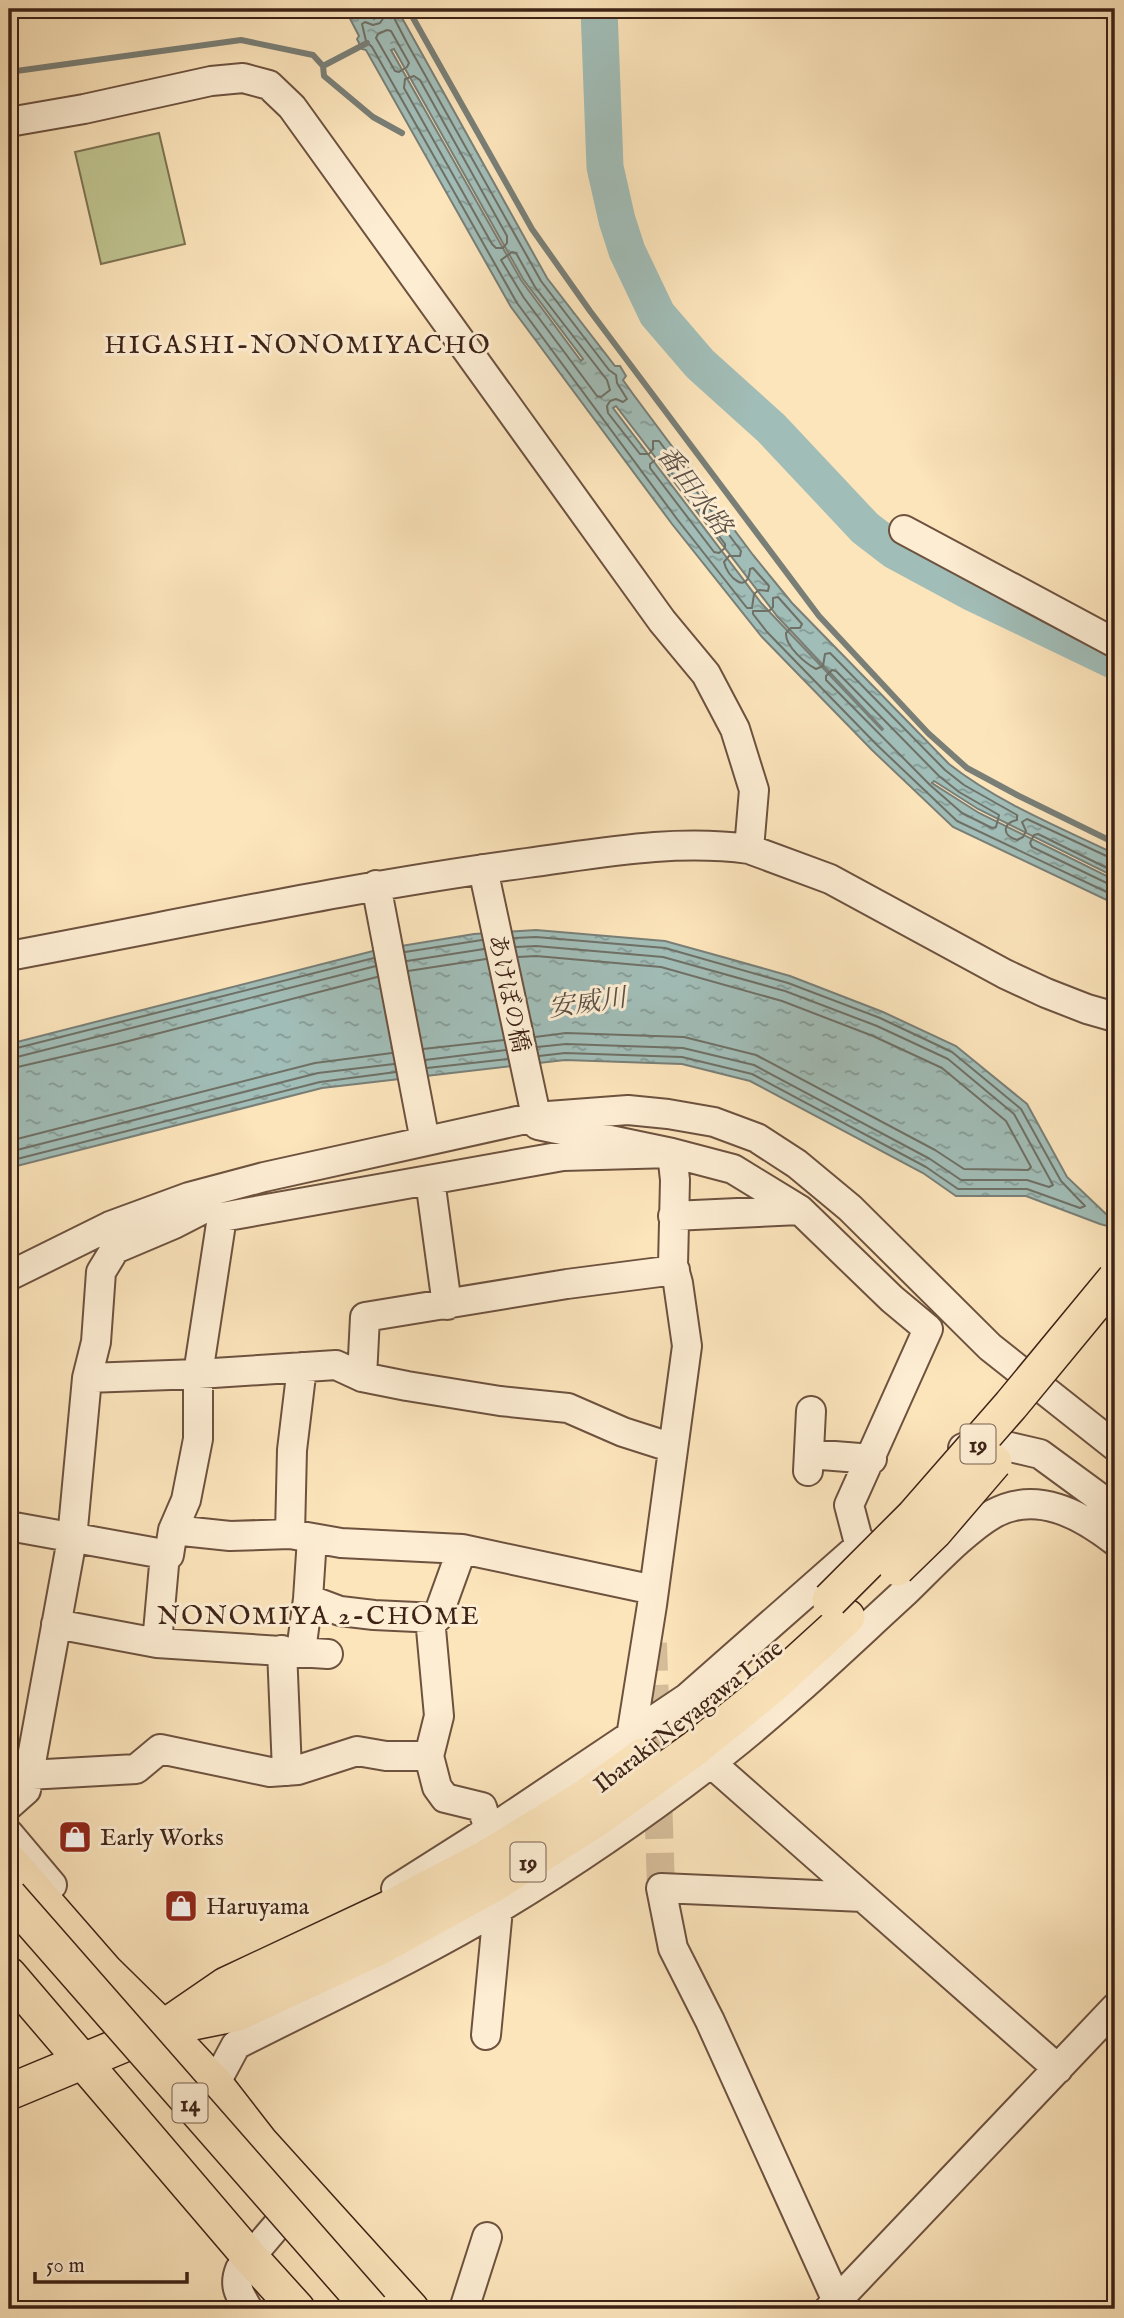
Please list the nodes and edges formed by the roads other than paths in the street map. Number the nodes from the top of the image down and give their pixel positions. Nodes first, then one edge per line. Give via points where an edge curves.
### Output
1 (9, 122) edge
2 (904, 530) dead end
3 (1115, 643) edge
4 (749, 849) junction
5 (484, 874) junction
6 (376, 885) junction
7 (9, 956) edge
8 (1115, 1017) edge
9 (536, 1118) junction
10 (425, 1141) junction
11 (673, 1153) junction
12 (264, 1177) junction
13 (427, 1180) junction
14 (800, 1210) junction
15 (673, 1216) junction
16 (675, 1270) junction
17 (9, 1276) edge
18 (1115, 1279) edge
19 (447, 1305) junction
20 (1115, 1317) edge
21 (302, 1367) junction
22 (198, 1374) junction
23 (362, 1377) junction
24 (88, 1378) junction
25 (811, 1411) dead end
26 (973, 1444) junction
27 (1115, 1446) edge
28 (673, 1447) junction
29 (872, 1459) junction
30 (1115, 1509) edge
31 (993, 1514) junction
32 (9, 1526) edge
33 (301, 1536) junction
34 (72, 1539) junction
35 (1115, 1541) edge
36 (169, 1542) junction
37 (860, 1546) junction
38 (462, 1549) junction
39 (654, 1590) junction
40 (308, 1599) junction
41 (838, 1608) junction
42 (430, 1618) junction
43 (56, 1624) junction
44 (157, 1643) junction
45 (304, 1652) junction
46 (631, 1737) junction
47 (429, 1756) junction
48 (711, 1763) junction
49 (287, 1770) junction
50 (28, 1775) junction
51 (9, 1805) edge
52 (489, 1830) junction
53 (9, 1833) edge
54 (9, 1861) edge
55 (9, 1896) edge
56 (863, 1897) junction
57 (498, 1909) junction
58 (9, 1931) edge
59 (11, 1981) edge
60 (226, 1984) junction
61 (1115, 2008) edge
62 (163, 2028) junction
63 (486, 2035) dead end
64 (82, 2061) junction
65 (1058, 2069) junction
66 (215, 2084) junction
67 (9, 2092) edge
68 (297, 2182) junction
69 (486, 2236) dead end
70 (249, 2256) junction
71 (833, 2305) edge
72 (248, 2309) edge
73 (297, 2309) edge
74 (341, 2309) edge
75 (370, 2309) edge
76 (411, 2309) edge
77 (464, 2309) edge

1 - 4 street via 211,80 243,78 269,85 292,107 662,621 706,674 735,729 754,790
2 - 3 street
4 - 5 street via 653,846
4 - 8 street via 830,879 1046,993
5 - 6 street
5 - 9 street, あけぼの橋
6 - 7 street
6 - 10 street
9 - 10 street
9 - 11 street
9 - 13 street
9 - 27 street via 628,1110 714,1122 757,1138 850,1208 990,1347
10 - 12 street
11 - 13 street via 563,1156
11 - 14 street via 733,1169
11 - 15 street
12 - 17 street via 189,1197 110,1226
12 - 24 street via 174,1224 114,1248 101,1272 96,1342
13 - 19 street
13 - 22 street via 222,1217
14 - 15 street
14 - 29 street via 928,1329
15 - 16 street
16 - 19 street
16 - 28 street via 687,1346
18 - 41 main road, Ibaraki Neyagawa Line / 19, bridge
19 - 23 street via 365,1317
20 - 41 main road, Ibaraki Neyagawa Line / 19, bridge via 934,1532
21 - 22 street
21 - 23 street via 336,1365
21 - 33 street via 292,1450
22 - 24 street
22 - 36 street via 198,1439 186,1500
23 - 28 street via 568,1408
24 - 34 street
25 - 29 street via 808,1463
26 - 30 street via 1040,1454
26 - 31 street via 986,1452 995,1486
26 - 37 street via 951,1454
28 - 39 street
29 - 37 street via 849,1505
31 - 35 street via 1021,1503 1054,1506
31 - 48 street via 775,1713
32 - 34 street
33 - 36 street
33 - 38 street via 341,1543
33 - 40 street
34 - 36 street
34 - 43 street
36 - 44 street
37 - 46 street via 687,1698
38 - 39 street
38 - 42 street via 437,1618
39 - 46 street
40 - 42 street via 340,1611
40 - 45 street
41 - 60 main road, Ibaraki Neyagawa Line / 19 via 584,1798 474,1865
41 - 62 main road, Ibaraki Neyagawa Line / 19 via 767,1690 694,1749 494,1884 380,1947 238,2013
42 - 47 street via 439,1716
43 - 44 street
43 - 50 street
44 - 45 street
45 - 49 street
46 - 52 street
47 - 49 street via 357,1751
47 - 52 street via 444,1798 482,1807
48 - 56 street
48 - 57 street via 670,1796
49 - 50 street via 270,1772 160,1749 136,1769
50 - 51 street via 26,1790
52 - 60 street via 378,1900 243,1961
53 - 62 street via 127,1972
54 - 62 main road via 105,1971
55 - 75 main road, 14, bridge
56 - 65 street
56 - 71 street via 661,1888 673,1948
57 - 63 street
57 - 66 street via 236,2046
58 - 74 main road, 14
59 - 64 main road
60 - 62 main road, Ibaraki Neyagawa Line / 19
61 - 65 street
62 - 64 main road, Ibaraki Neyagawa Line / 19
62 - 66 main road
64 - 67 main road, Ibaraki Neyagawa Line / 19
64 - 70 main road
65 - 71 street
66 - 68 main road
68 - 70 street via 297,2202
68 - 76 main road
69 - 77 street
70 - 72 street via 236,2280
70 - 73 main road

